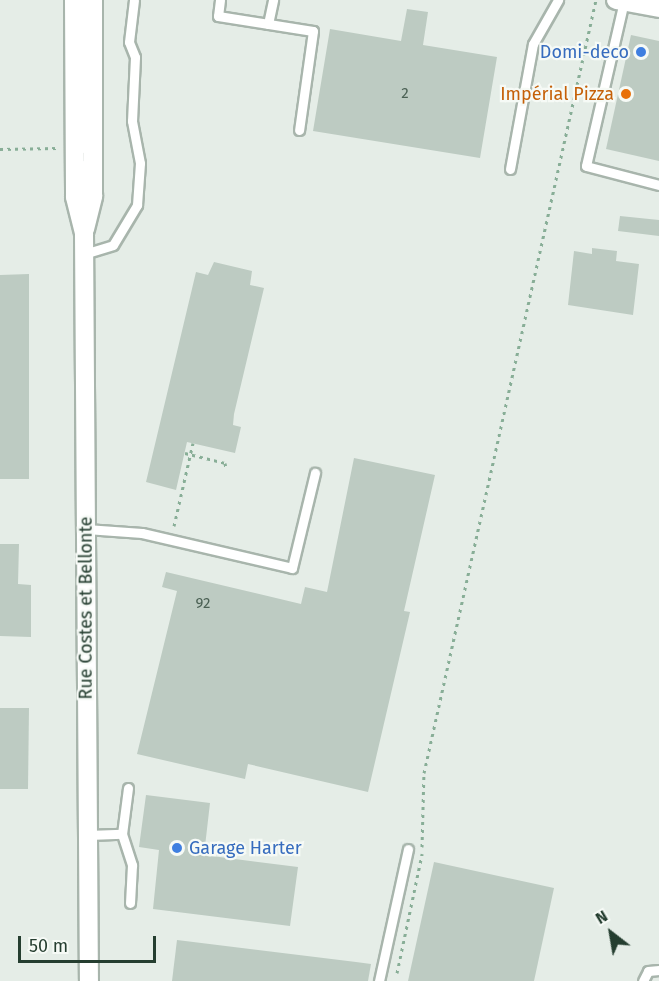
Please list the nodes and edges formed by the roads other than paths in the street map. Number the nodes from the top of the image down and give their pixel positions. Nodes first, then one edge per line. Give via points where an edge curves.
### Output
1 (74, 0) edge
2 (84, 0) edge
3 (93, 0) edge
4 (134, 0) edge
5 (220, 0) edge
6 (273, 0) edge
7 (558, 0) edge
8 (620, 1) edge
9 (659, 8) edge
10 (268, 24) junction
11 (299, 130) dead end
12 (510, 169) dead end
13 (659, 185) edge
14 (84, 234) junction
15 (84, 254) junction
16 (315, 473) dead end
17 (86, 529) junction
18 (128, 788) dead end
19 (122, 834) junction
20 (88, 835) junction
21 (408, 849) dead end
22 (130, 903) dead end
23 (659, 970) edge
24 (89, 981) edge
25 (379, 981) edge
26 (643, 981) edge

1 - 14 main road, Rue Costes et Bellonte via 75,197
2 - 14 lane
3 - 14 main road, Rue Costes et Bellonte via 93,196
4 - 15 lane via 129,42 135,57 132,121 140,163 137,205 113,245
5 - 10 lane via 218,16
6 - 10 lane
7 - 12 lane via 533,44
8 - 9 main road
8 - 13 lane via 586,166
10 - 11 lane via 313,31
14 - 15 main road, Rue Costes et Bellonte
15 - 17 main road, Rue Costes et Bellonte
16 - 17 lane via 292,568 171,540
17 - 20 main road, Rue Costes et Bellonte
18 - 19 lane
19 - 20 lane
19 - 22 lane via 132,865
20 - 24 main road, Rue Costes et Bellonte
21 - 25 lane
23 - 26 lane via 648,971

